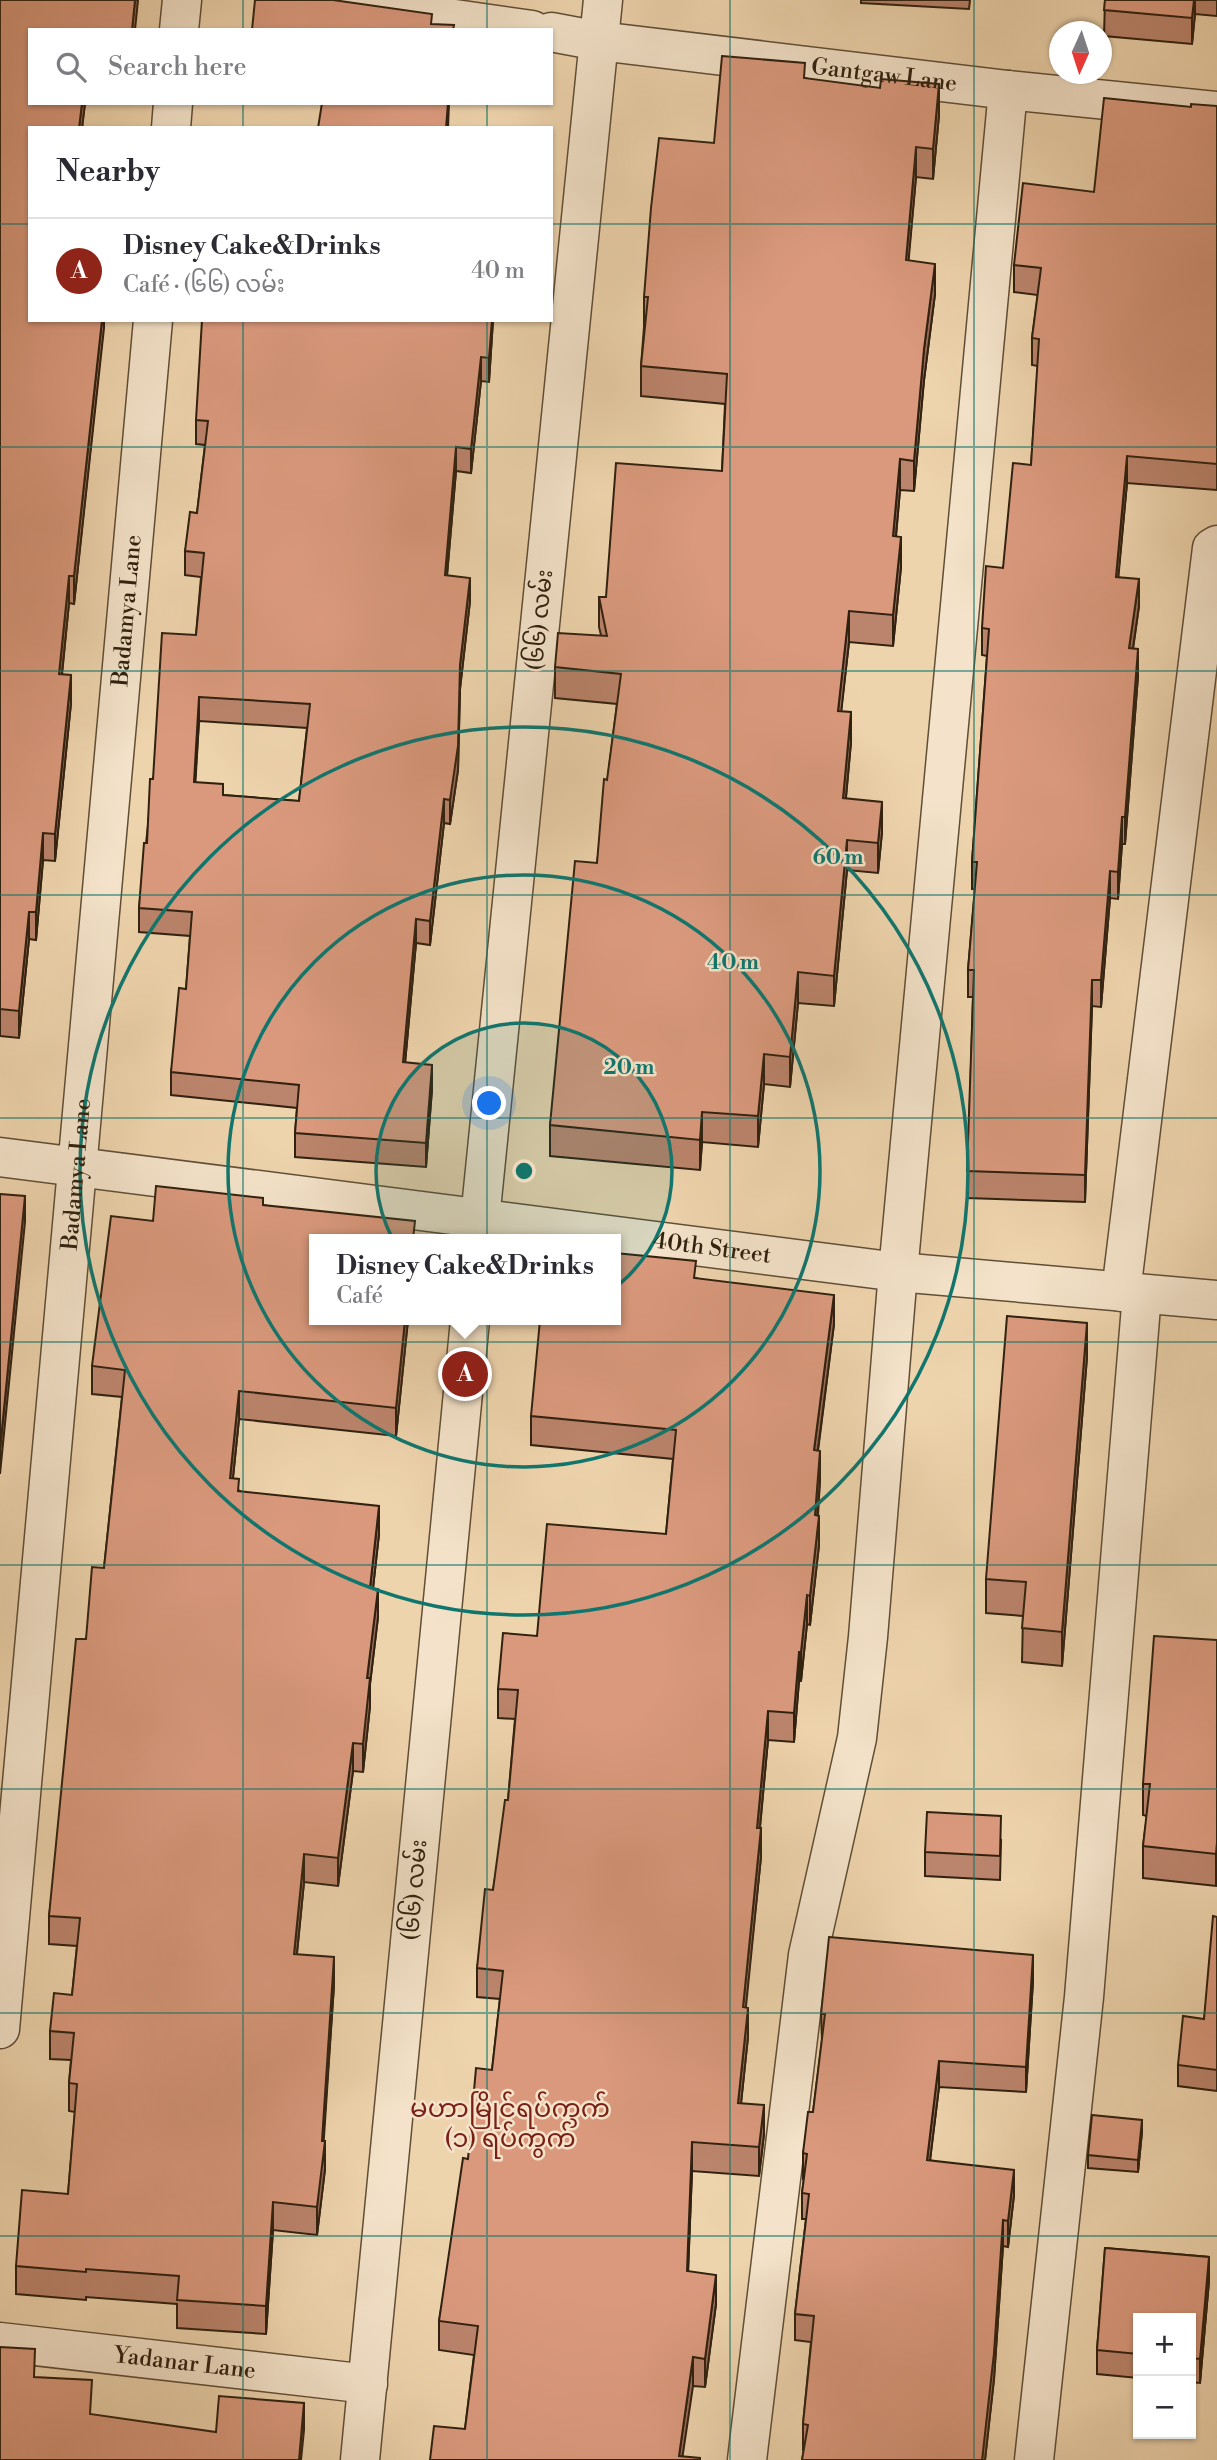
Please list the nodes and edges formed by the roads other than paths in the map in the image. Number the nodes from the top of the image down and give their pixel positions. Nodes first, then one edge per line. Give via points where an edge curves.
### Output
1 (182, 0) edge
2 (321, 0) edge
3 (603, 0) edge
4 (179, 28) edge
5 (518, 28) edge
6 (553, 32) edge
7 (599, 41) junction
8 (1008, 90) junction
9 (173, 105) edge
10 (1217, 111) edge
11 (171, 126) edge
12 (153, 322) edge
13 (1217, 545) edge
14 (0, 1157) edge
15 (77, 1168) junction
16 (479, 1229) edge
17 (528, 1234) edge
18 (621, 1244) edge
19 (898, 1272) junction
20 (1132, 1293) junction
21 (1217, 1300) edge
22 (470, 1325) edge
23 (0, 2029) edge
24 (0, 2342) edge
25 (368, 2384) junction
26 (360, 2460) edge
27 (747, 2460) edge
28 (1034, 2460) edge

1 - 4 street
2 - 5 street
3 - 7 street, (၆၆) လမ်း
6 - 7 street, Gantgaw Lane
7 - 8 street, Gantgaw Lane
7 - 16 street, (၆၆) လမ်း
8 - 10 street, Gantgaw Lane
8 - 19 street
9 - 11 street
12 - 15 street, Badamya Lane
13 - 20 street via 1212,548
14 - 15 street, 40th Street
15 - 16 street, 40th Street
15 - 23 street, Badamya Lane
16 - 17 street, 40th Street
18 - 19 street, 40th Street
19 - 20 street, 40th Street
19 - 27 street via 857,1738 808,1955
20 - 21 street, 40th Street
20 - 28 street via 1084,1997
22 - 25 street, (၆၆) လမ်း
24 - 25 street, Yadanar Lane
25 - 26 street, (၆၆) လမ်း

